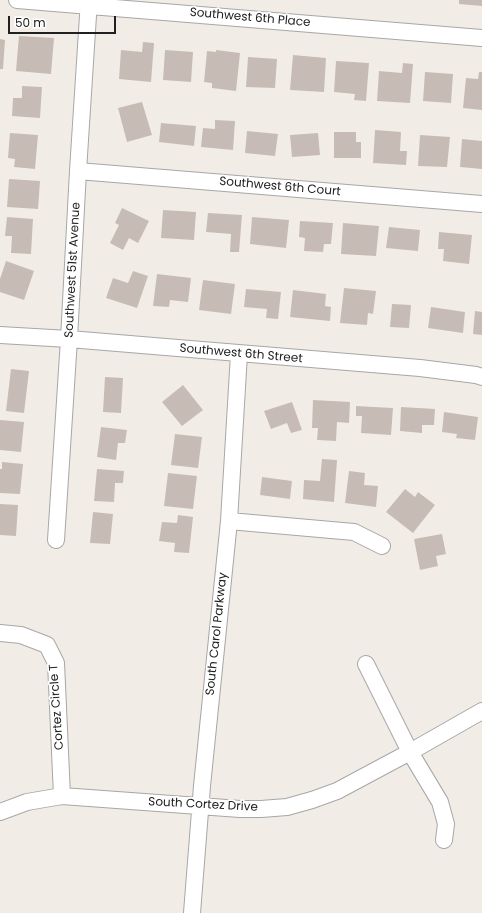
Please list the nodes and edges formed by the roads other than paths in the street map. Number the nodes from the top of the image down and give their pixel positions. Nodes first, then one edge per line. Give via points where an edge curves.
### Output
1 (17, 0) edge
2 (89, 3) edge
3 (482, 38) edge
4 (78, 171) junction
5 (482, 204) edge
6 (0, 335) edge
7 (69, 340) junction
8 (240, 354) junction
9 (482, 377) edge
10 (229, 521) junction
11 (56, 540) dead end
12 (382, 546) dead end
13 (0, 633) edge
14 (366, 664) dead end
15 (482, 711) edge
16 (410, 752) junction
17 (62, 796) junction
18 (200, 807) junction
19 (0, 812) edge
20 (444, 840) dead end
21 (192, 913) edge

1 - 2 street, Southwest 6th Place
2 - 3 street, Southwest 6th Place
2 - 4 street, Southwest 51st Avenue
4 - 5 street, Southwest 6th Court
4 - 7 street, Southwest 51st Avenue
6 - 7 street, Southwest 6th Street
7 - 8 street, Southwest 6th Street
7 - 11 street, Southwest 51st Avenue
8 - 9 street, Southwest 6th Street via 420,368
8 - 10 street, South Carol Parkway
10 - 12 street via 354,532
10 - 18 street, South Carol Parkway
13 - 17 street, Cortez Circle T via 21,635 47,645 56,663
14 - 16 street
15 - 16 street, South Cortez Drive
16 - 18 street, South Cortez Drive via 338,791 287,807 240,810
16 - 20 street via 440,802 446,824
17 - 18 street, South Cortez Drive
17 - 19 street, South Cortez Drive via 27,802
18 - 21 street, South Carol Parkway

